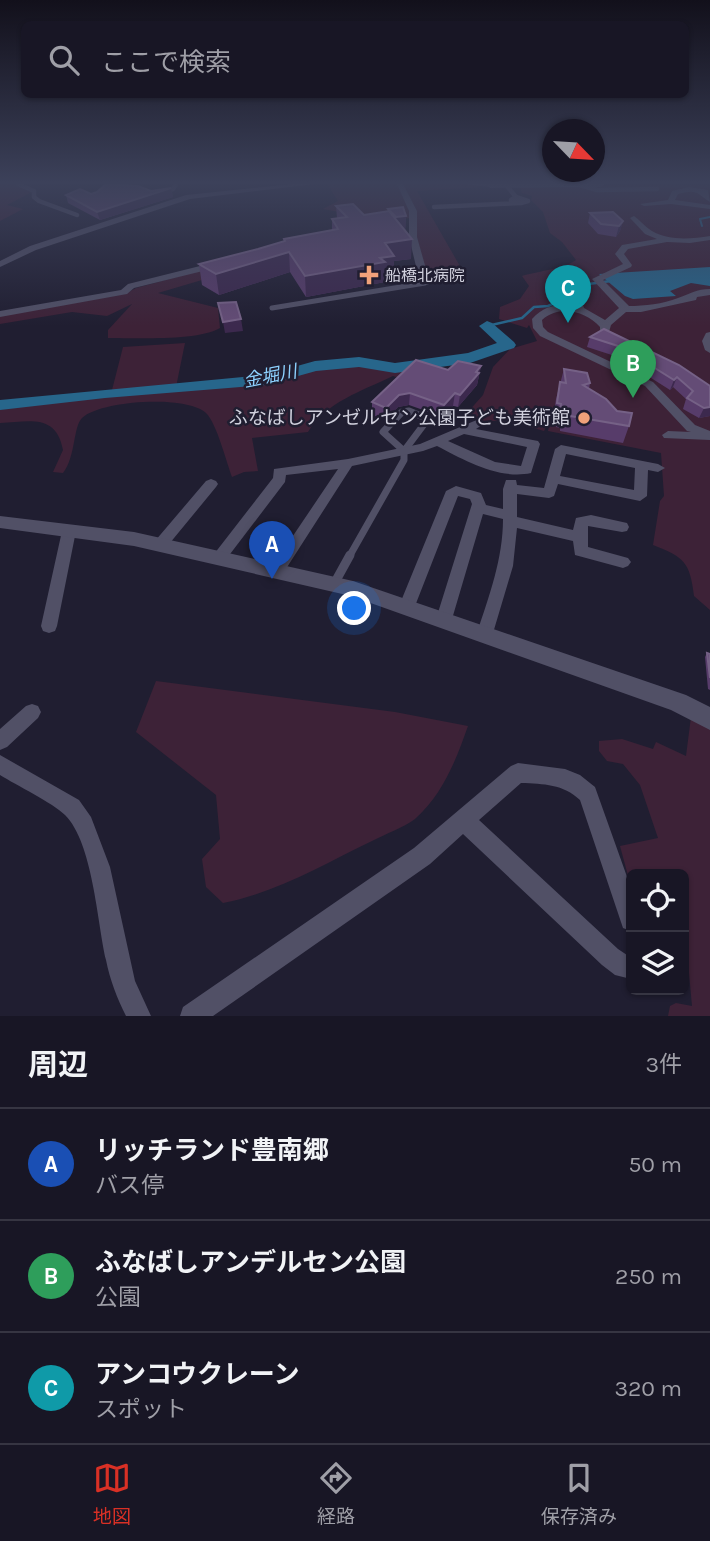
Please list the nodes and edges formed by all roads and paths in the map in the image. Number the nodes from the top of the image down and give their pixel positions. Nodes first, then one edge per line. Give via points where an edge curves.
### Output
1 (84, 231) edge
2 (412, 231) edge
3 (647, 231) edge
4 (710, 238) edge
5 (667, 239) junction
6 (700, 240) junction
7 (710, 246) edge
8 (0, 264) edge
9 (222, 264) edge
10 (425, 283) joint
11 (565, 292) dead end
12 (710, 292) edge
13 (272, 308) dead end
14 (625, 309) junction
15 (0, 314) edge
16 (608, 324) junction
17 (710, 335) edge
18 (620, 342) edge
19 (710, 350) edge
20 (479, 423) dead end
21 (463, 430) junction
22 (668, 435) dead end
23 (710, 437) edge
24 (438, 441) junction
25 (404, 451) junction
26 (348, 463) junction
27 (642, 465) junction
28 (659, 468) dead end
29 (513, 471) junction
30 (554, 479) junction
31 (211, 484) dead end
32 (510, 489) junction
33 (478, 508) junction
34 (511, 519) junction
35 (0, 522) edge
36 (622, 527) dead end
37 (69, 531) junction
38 (580, 537) junction
39 (160, 545) junction
40 (219, 558) junction
41 (623, 562) dead end
42 (277, 571) junction
43 (334, 584) junction
44 (407, 606) junction
45 (444, 619) junction
46 (49, 626) dead end
47 (485, 634) junction
48 (32, 712) dead end
49 (710, 719) edge
50 (0, 741) edge
51 (0, 764) edge
52 (463, 820) junction
53 (626, 905) edge
54 (626, 967) edge
55 (139, 1016) edge
56 (192, 1016) edge

1 - 8 street
2 - 10 street
3 - 5 street
4 - 6 street
5 - 6 street
5 - 14 street via 625,247 619,254 628,265 597,279
6 - 7 street
9 - 15 street via 131,286 124,292
10 - 13 lane
11 - 16 street via 569,301
12 - 14 street
14 - 16 street
16 - 18 street via 605,335
16 - 23 street via 565,308 545,311 537,319 544,334 649,384 691,428
17 - 19 street
20 - 21 street
21 - 24 street
21 - 29 street via 534,444 526,470
22 - 23 street
24 - 25 street
24 - 29 street via 466,457
25 - 25 lane via 383,432 402,412 427,418
25 - 26 street
25 - 43 lane via 404,460
26 - 40 street via 279,472 280,480
26 - 42 street
27 - 28 street
27 - 30 street via 561,449
27 - 30 street via 640,496
29 - 32 street
30 - 32 street via 552,490 545,494
31 - 39 street
32 - 34 street
33 - 34 street
33 - 44 street via 480,502 474,494 451,494
33 - 45 street
34 - 38 street
34 - 47 street via 507,559
35 - 37 street
36 - 38 street via 585,520
37 - 39 street
37 - 46 street
38 - 41 street via 583,553
39 - 40 street
40 - 42 street
42 - 43 street
43 - 44 street
44 - 45 street
45 - 47 street
47 - 49 street via 678,702
48 - 50 street
51 - 55 street via 81,817 100,871 124,982
52 - 53 street via 518,773 572,780 588,794
52 - 54 street
52 - 56 street via 422,856

